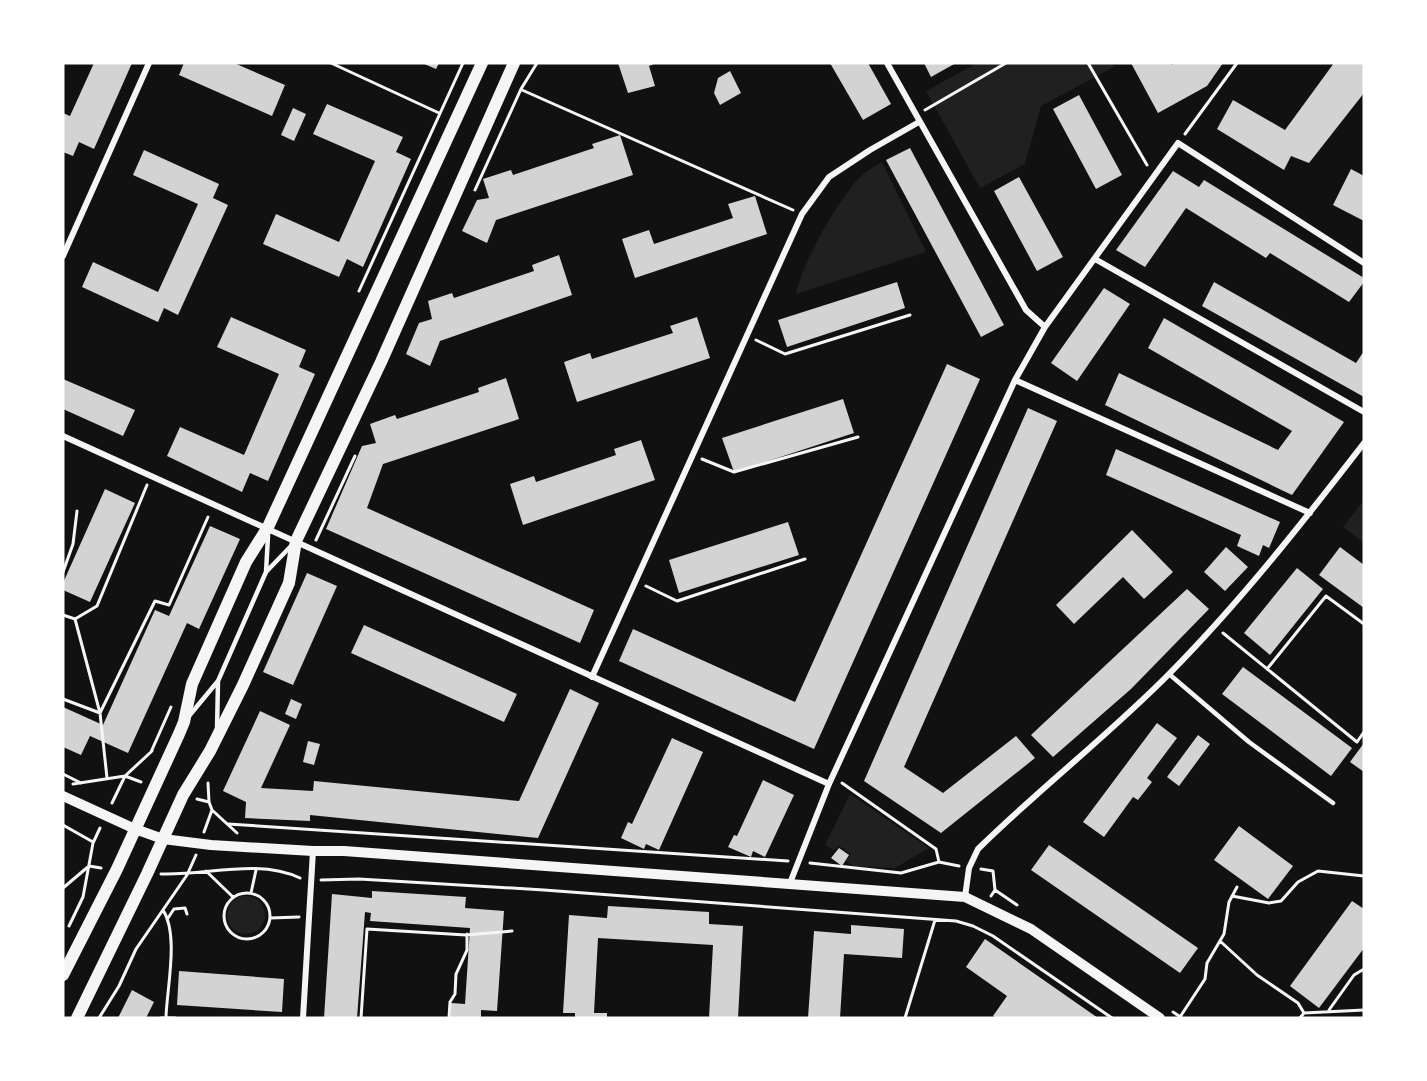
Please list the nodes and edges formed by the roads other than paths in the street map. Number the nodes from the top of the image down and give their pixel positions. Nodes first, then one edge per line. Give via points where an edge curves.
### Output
1 (149, 63) edge
2 (514, 63) edge
3 (887, 63) edge
4 (480, 67) edge
5 (917, 119) junction
6 (63, 256) edge
7 (1095, 259) junction
8 (1364, 263) edge
9 (1045, 327) junction
10 (1015, 380) junction
11 (1364, 412) edge
12 (63, 436) edge
13 (1364, 443) edge
14 (1310, 513) junction
15 (268, 527) junction
16 (296, 541) junction
17 (266, 572) junction
18 (1169, 674) junction
19 (592, 677) junction
20 (218, 681) junction
21 (184, 722) junction
22 (217, 739) junction
23 (829, 784) junction
24 (63, 796) edge
25 (1333, 802) dead end
26 (135, 830) junction
27 (158, 838) junction
28 (314, 851) junction
29 (790, 883) junction
30 (965, 897) junction
31 (63, 975) edge
32 (77, 1018) edge
33 (303, 1018) edge
34 (1160, 1018) edge

1 - 6 street
2 - 16 main road via 381,362
3 - 5 street
4 - 15 main road
5 - 9 street via 1026,310
5 - 19 street via 829,177 802,214
7 - 8 street via 1178,143
7 - 9 street
7 - 11 street
9 - 10 street
10 - 14 street
10 - 23 street
12 - 15 street
13 - 14 street
14 - 18 street
15 - 16 street
15 - 17 lane
15 - 21 main road via 246,562 192,684
16 - 17 lane
16 - 19 street
16 - 22 main road via 286,591
17 - 20 lane
18 - 25 lane via 1249,742
18 - 30 street via 978,849 969,868
19 - 23 street
20 - 21 lane
20 - 22 lane
21 - 26 main road
22 - 27 main road
23 - 29 street
24 - 26 street
26 - 27 street
26 - 31 main road
27 - 28 street
27 - 32 main road
28 - 29 street
28 - 33 street
29 - 30 street
30 - 34 street via 1031,929

